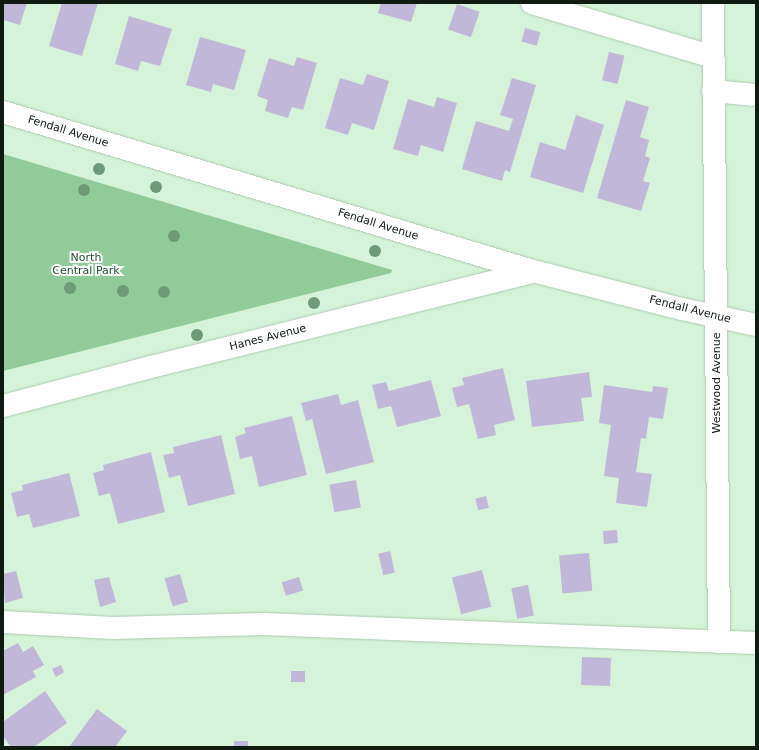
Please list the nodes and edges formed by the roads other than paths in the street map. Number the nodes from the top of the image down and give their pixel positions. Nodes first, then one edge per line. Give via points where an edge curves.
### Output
1 (532, 3) edge
2 (713, 3) edge
3 (713, 57) junction
4 (713, 91) junction
5 (756, 95) edge
6 (3, 112) edge
7 (533, 272) junction
8 (717, 317) junction
9 (756, 325) edge
10 (3, 406) edge
11 (3, 622) edge
12 (719, 642) junction
13 (756, 643) edge

1 - 3 street
2 - 3 street, Westwood Avenue
3 - 4 street, Westwood Avenue
4 - 5 street
4 - 8 street, Westwood Avenue
6 - 7 street, Fendall Avenue
7 - 8 street, Fendall Avenue
7 - 10 street, Hanes Avenue
8 - 9 street, Fendall Avenue
8 - 12 street, Westwood Avenue
11 - 12 street via 112,628 263,624
12 - 13 street

